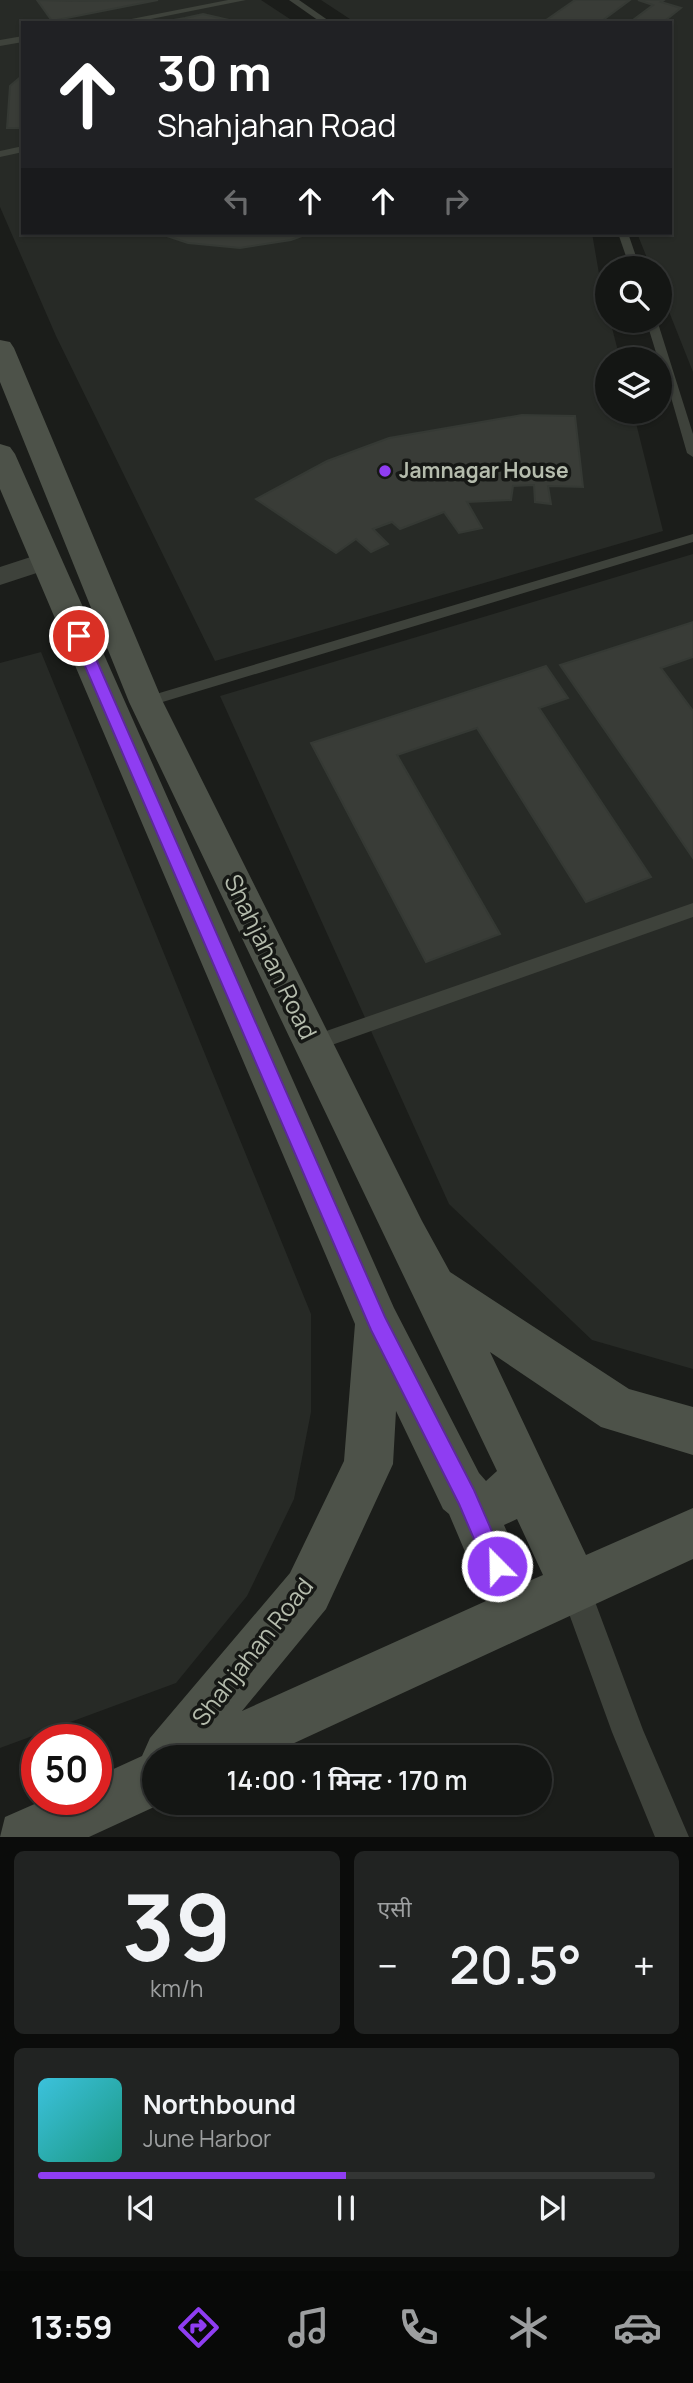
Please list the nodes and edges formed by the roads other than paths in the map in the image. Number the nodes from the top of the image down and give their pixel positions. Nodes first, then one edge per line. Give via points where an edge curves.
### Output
1 (242, 0) edge
2 (293, 0) edge
3 (126, 21) edge
4 (325, 21) edge
5 (21, 39) edge
6 (0, 43) edge
7 (21, 149) edge
8 (0, 154) edge
9 (623, 235) edge
10 (631, 256) edge
11 (655, 333) edge
12 (0, 348) edge
13 (693, 453) edge
14 (0, 454) edge
15 (693, 538) edge
16 (46, 561) junction
17 (0, 576) edge
18 (146, 702) junction
19 (693, 910) edge
20 (312, 1044) junction
21 (434, 1288) junction
22 (378, 1324) junction
23 (693, 1431) edge
24 (524, 1474) junction
25 (467, 1497) junction
26 (693, 1533) edge
27 (574, 1586) junction
28 (517, 1613) junction
29 (180, 1745) edge
30 (229, 1745) edge
31 (142, 1780) edge
32 (24, 1837) edge
33 (672, 1837) edge

1 - 3 lane
2 - 4 lane
5 - 6 lane
7 - 8 lane
9 - 10 lane
11 - 13 lane
12 - 18 main road, Shahjahan Road
14 - 16 main road, Shahjahan Road
15 - 18 lane
16 - 17 street
16 - 22 main road, Shahjahan Road
18 - 20 main road, Shahjahan Road
19 - 20 lane
20 - 21 main road, Shahjahan Road
21 - 23 main road, Shahjahan Road via 618,1410
21 - 24 main road
22 - 25 main road
22 - 29 main road, Shahjahan Road via 368,1464 308,1591
24 - 25 main road via 510,1497 494,1506 477,1506
24 - 27 main road
25 - 28 main road
26 - 27 main road
27 - 28 main road
27 - 33 street
28 - 30 main road
31 - 32 main road

